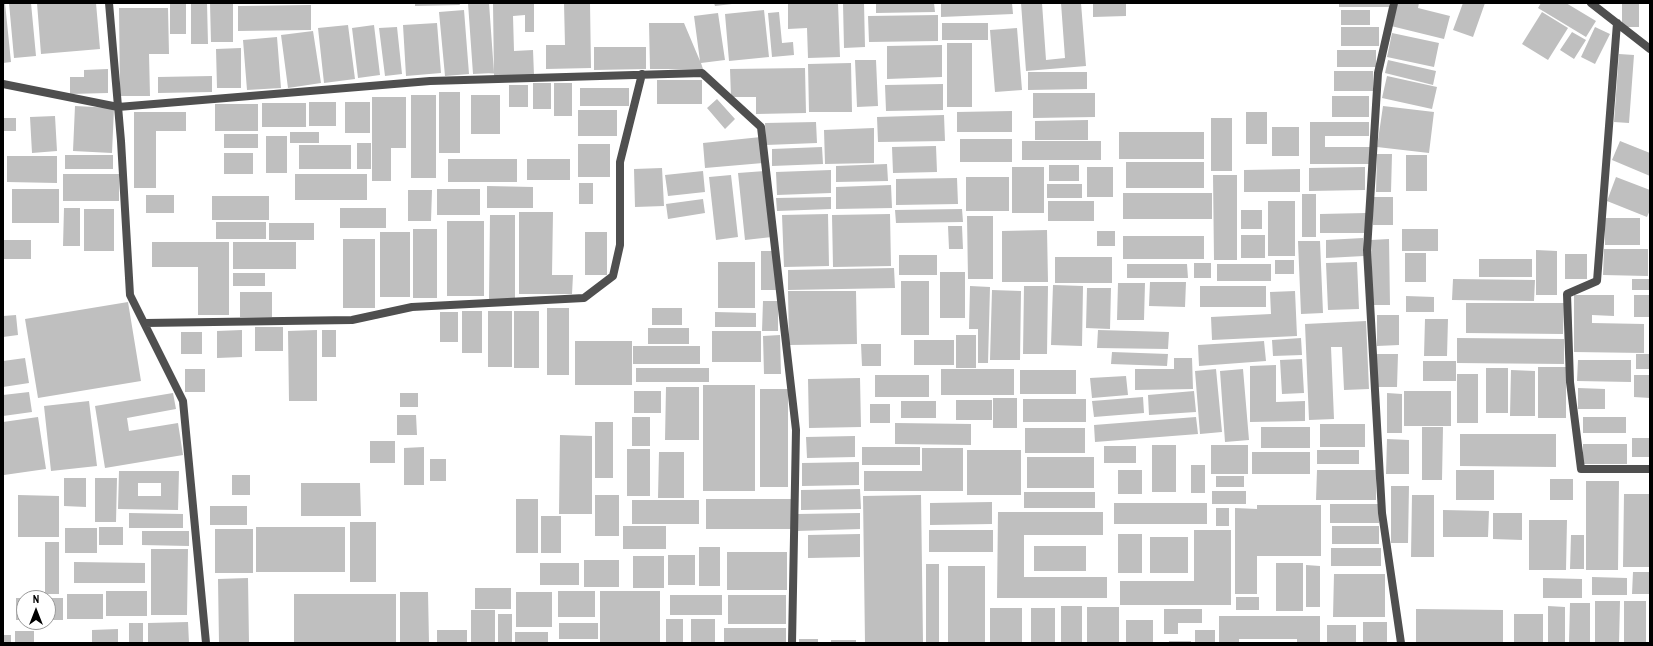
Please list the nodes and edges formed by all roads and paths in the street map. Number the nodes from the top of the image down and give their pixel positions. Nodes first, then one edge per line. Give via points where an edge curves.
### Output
1 (109, 3) edge
2 (1394, 3) edge
3 (1591, 3) edge
4 (1617, 23) junction
5 (1650, 49) edge
6 (642, 74) junction
7 (3, 84) edge
8 (118, 107) junction
9 (144, 324) junction
10 (1650, 469) edge
11 (206, 643) edge
12 (792, 643) edge
13 (1401, 643) edge

1 - 8 street
2 - 13 street via 1378,73 1367,250 1382,513
3 - 4 street
4 - 5 street
4 - 10 street via 1597,281 1567,294 1570,382 1581,469
6 - 8 street via 430,81
6 - 9 street via 620,162 620,245 613,276 584,298 412,307 352,320
6 - 12 street via 702,73 761,126 796,430
7 - 8 street
8 - 9 street via 130,294
9 - 11 street via 183,402

